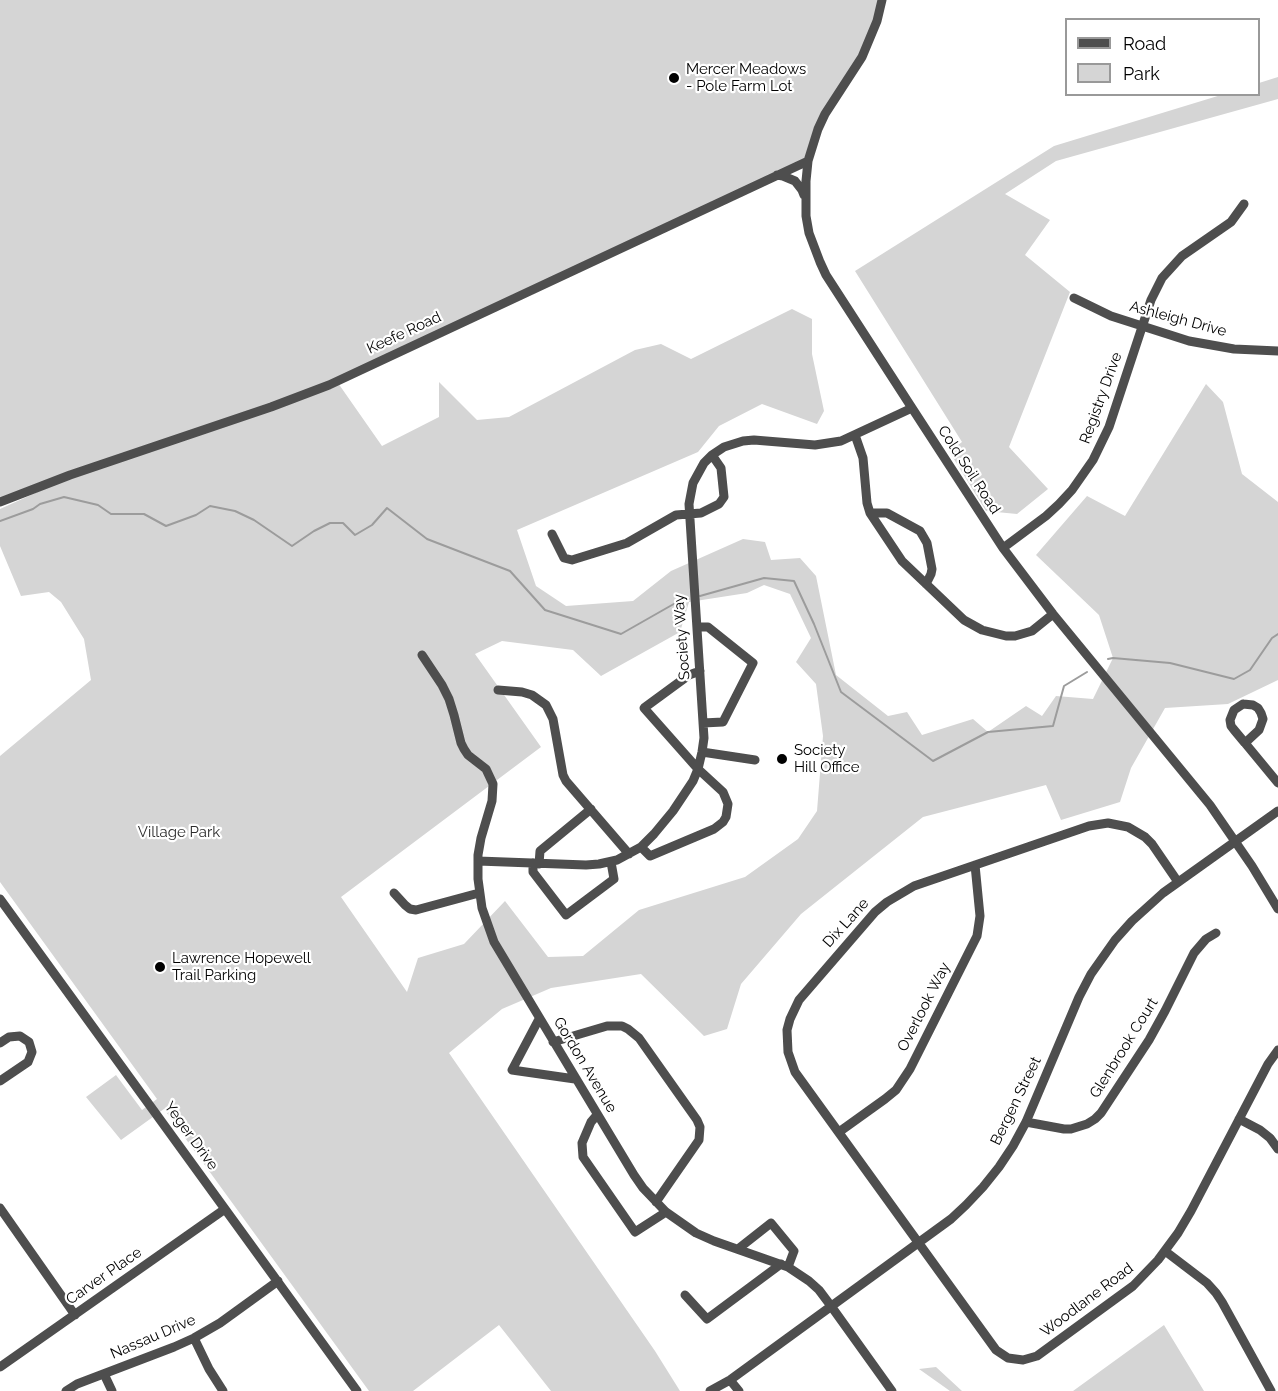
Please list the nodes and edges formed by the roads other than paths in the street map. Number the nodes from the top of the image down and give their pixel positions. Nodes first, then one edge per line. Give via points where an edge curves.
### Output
1 (882, 0) edge
2 (808, 161) junction
3 (777, 175) junction
4 (805, 197) junction
5 (1244, 204) dead end
6 (1074, 298) dead end
7 (1141, 327) junction
8 (1278, 351) edge
9 (912, 408) junction
10 (855, 435) junction
11 (711, 455) junction
12 (0, 502) edge
13 (870, 513) junction
14 (689, 514) junction
15 (552, 534) dead end
16 (1003, 548) junction
17 (926, 584) junction
18 (1053, 614) junction
19 (697, 627) junction
20 (422, 655) dead end
21 (700, 671) junction
22 (498, 690) dead end
23 (703, 723) junction
24 (1245, 743) dead end
25 (702, 752) junction
26 (755, 760) dead end
27 (698, 770) junction
28 (1278, 783) edge
29 (591, 809) junction
30 (1278, 810) edge
31 (1236, 841) junction
32 (641, 847) junction
33 (629, 854) junction
34 (478, 861) junction
35 (611, 862) junction
36 (536, 863) junction
37 (975, 865) junction
38 (1178, 882) junction
39 (394, 893) dead end
40 (479, 893) junction
41 (0, 899) edge
42 (1278, 909) edge
43 (1216, 933) dead end
44 (539, 1019) junction
45 (553, 1042) junction
46 (0, 1043) edge
47 (1278, 1050) edge
48 (575, 1079) junction
49 (0, 1081) edge
50 (597, 1115) junction
51 (1239, 1119) junction
52 (1026, 1122) junction
53 (838, 1132) junction
54 (1278, 1149) edge
55 (656, 1202) junction
56 (0, 1208) edge
57 (225, 1209) junction
58 (666, 1212) junction
59 (918, 1242) junction
60 (738, 1249) junction
61 (1165, 1251) junction
62 (784, 1265) junction
63 (278, 1281) junction
64 (685, 1295) dead end
65 (831, 1306) junction
66 (75, 1315) junction
67 (194, 1338) junction
68 (0, 1366) edge
69 (105, 1374) junction
70 (730, 1380) junction
71 (66, 1391) edge
72 (112, 1391) edge
73 (223, 1391) edge
74 (357, 1391) edge
75 (710, 1391) edge
76 (738, 1391) edge
77 (892, 1391) edge
78 (1271, 1391) edge

1 - 2 street, Cold Soil Road via 862,57 825,114
2 - 3 street, Keefe Road
2 - 4 street, Cold Soil Road
3 - 4 street via 795,181
3 - 12 street, Keefe Road via 318,390
4 - 9 street, Cold Soil Road via 810,233 826,275
5 - 7 street, Registry Drive via 1231,222 1171,266 1156,288
6 - 7 street, Ashleigh Drive
7 - 8 street, Ashleigh Drive via 1211,346
7 - 16 street, Registry Drive via 1109,427 1093,460 1059,504
9 - 10 street
9 - 16 street, Cold Soil Road
10 - 11 street via 815,445 744,441
10 - 13 street via 863,458
11 - 14 street, Society Way via 693,483
11 - 14 street via 722,468 724,497 701,513
13 - 17 street via 902,561
13 - 17 street via 887,513 920,531 927,543 932,569
14 - 15 street via 676,515 627,543 572,560 564,558
14 - 19 street, Society Way
16 - 18 street, Cold Soil Road
17 - 18 street via 973,626 1006,636 1023,635
18 - 31 street, Cold Soil Road
19 - 21 street, Society Way
19 - 23 street via 708,627 753,663 723,722
20 - 34 street, Gordon Avenue via 449,699 464,749 486,769 493,784
21 - 23 street, Society Way
21 - 27 street via 644,708
22 - 29 street via 532,695 546,705 553,720 563,775
23 - 25 street, Society Way
24 - 28 street
25 - 26 street
25 - 27 street, Society Way
27 - 32 street, Society Way via 673,811
27 - 32 street via 726,798 728,810 723,822 650,856
29 - 33 street
29 - 36 street via 540,851
30 - 31 street, Bergen Street
31 - 38 street, Bergen Street
31 - 42 street, Cold Soil Road
32 - 33 street, Society Way
33 - 35 street, Society Way
34 - 36 street, Society Way
34 - 40 street, Gordon Avenue
35 - 36 street, Society Way via 586,866
35 - 36 street via 614,879 566,915 533,872
37 - 38 street, Dix Lane via 1089,826 1108,824 1128,827 1145,837
37 - 53 street, Overlook Way via 980,916 977,936 910,1069 896,1090
37 - 53 street, Dix Lane via 914,886 887,902 869,918 795,1008 787,1030 791,1062
38 - 52 street, Bergen Street via 1132,921 1091,974
39 - 40 street via 416,910
40 - 44 street, Gordon Avenue via 494,942
41 - 57 street, Yeger Drive
43 - 52 street, Glenbrook Court via 1194,953 1149,1040 1095,1119 1071,1129
44 - 45 street, Gordon Avenue
44 - 48 street via 512,1070
45 - 48 street, Gordon Avenue
45 - 55 street via 607,1026 628,1029 639,1038 697,1120 699,1140
46 - 49 street via 20,1036 29,1042 32,1052 28,1062
47 - 51 street, Woodlane Road
48 - 50 street, Gordon Avenue
50 - 55 street, Gordon Avenue via 634,1175
50 - 58 street via 582,1143 583,1157 635,1232
51 - 54 street via 1260,1130
51 - 61 street, Woodlane Road via 1191,1211
52 - 59 street, Bergen Street via 983,1187 951,1219
53 - 59 street, Dix Lane
55 - 58 street, Gordon Avenue
56 - 66 street
57 - 63 street, Yeger Drive
57 - 66 street, Carver Place
58 - 60 street, Gordon Avenue via 696,1233
59 - 61 street, Woodlane Road via 996,1350 1008,1358 1023,1360 1037,1356 1133,1286
59 - 65 street, Bergen Street
60 - 62 street, Gordon Avenue
60 - 62 street via 771,1223 794,1251
61 - 78 street via 1216,1293
62 - 64 street via 707,1319
62 - 65 street, Gordon Avenue via 809,1281
63 - 67 street, Nassau Drive
63 - 74 street, Yeger Drive
65 - 70 street, Bergen Street
65 - 77 street, Gordon Avenue
66 - 68 street, Carver Place
67 - 69 street, Nassau Drive
67 - 73 street
69 - 71 street, Nassau Drive
69 - 72 street
70 - 75 street, Bergen Street
70 - 76 street

